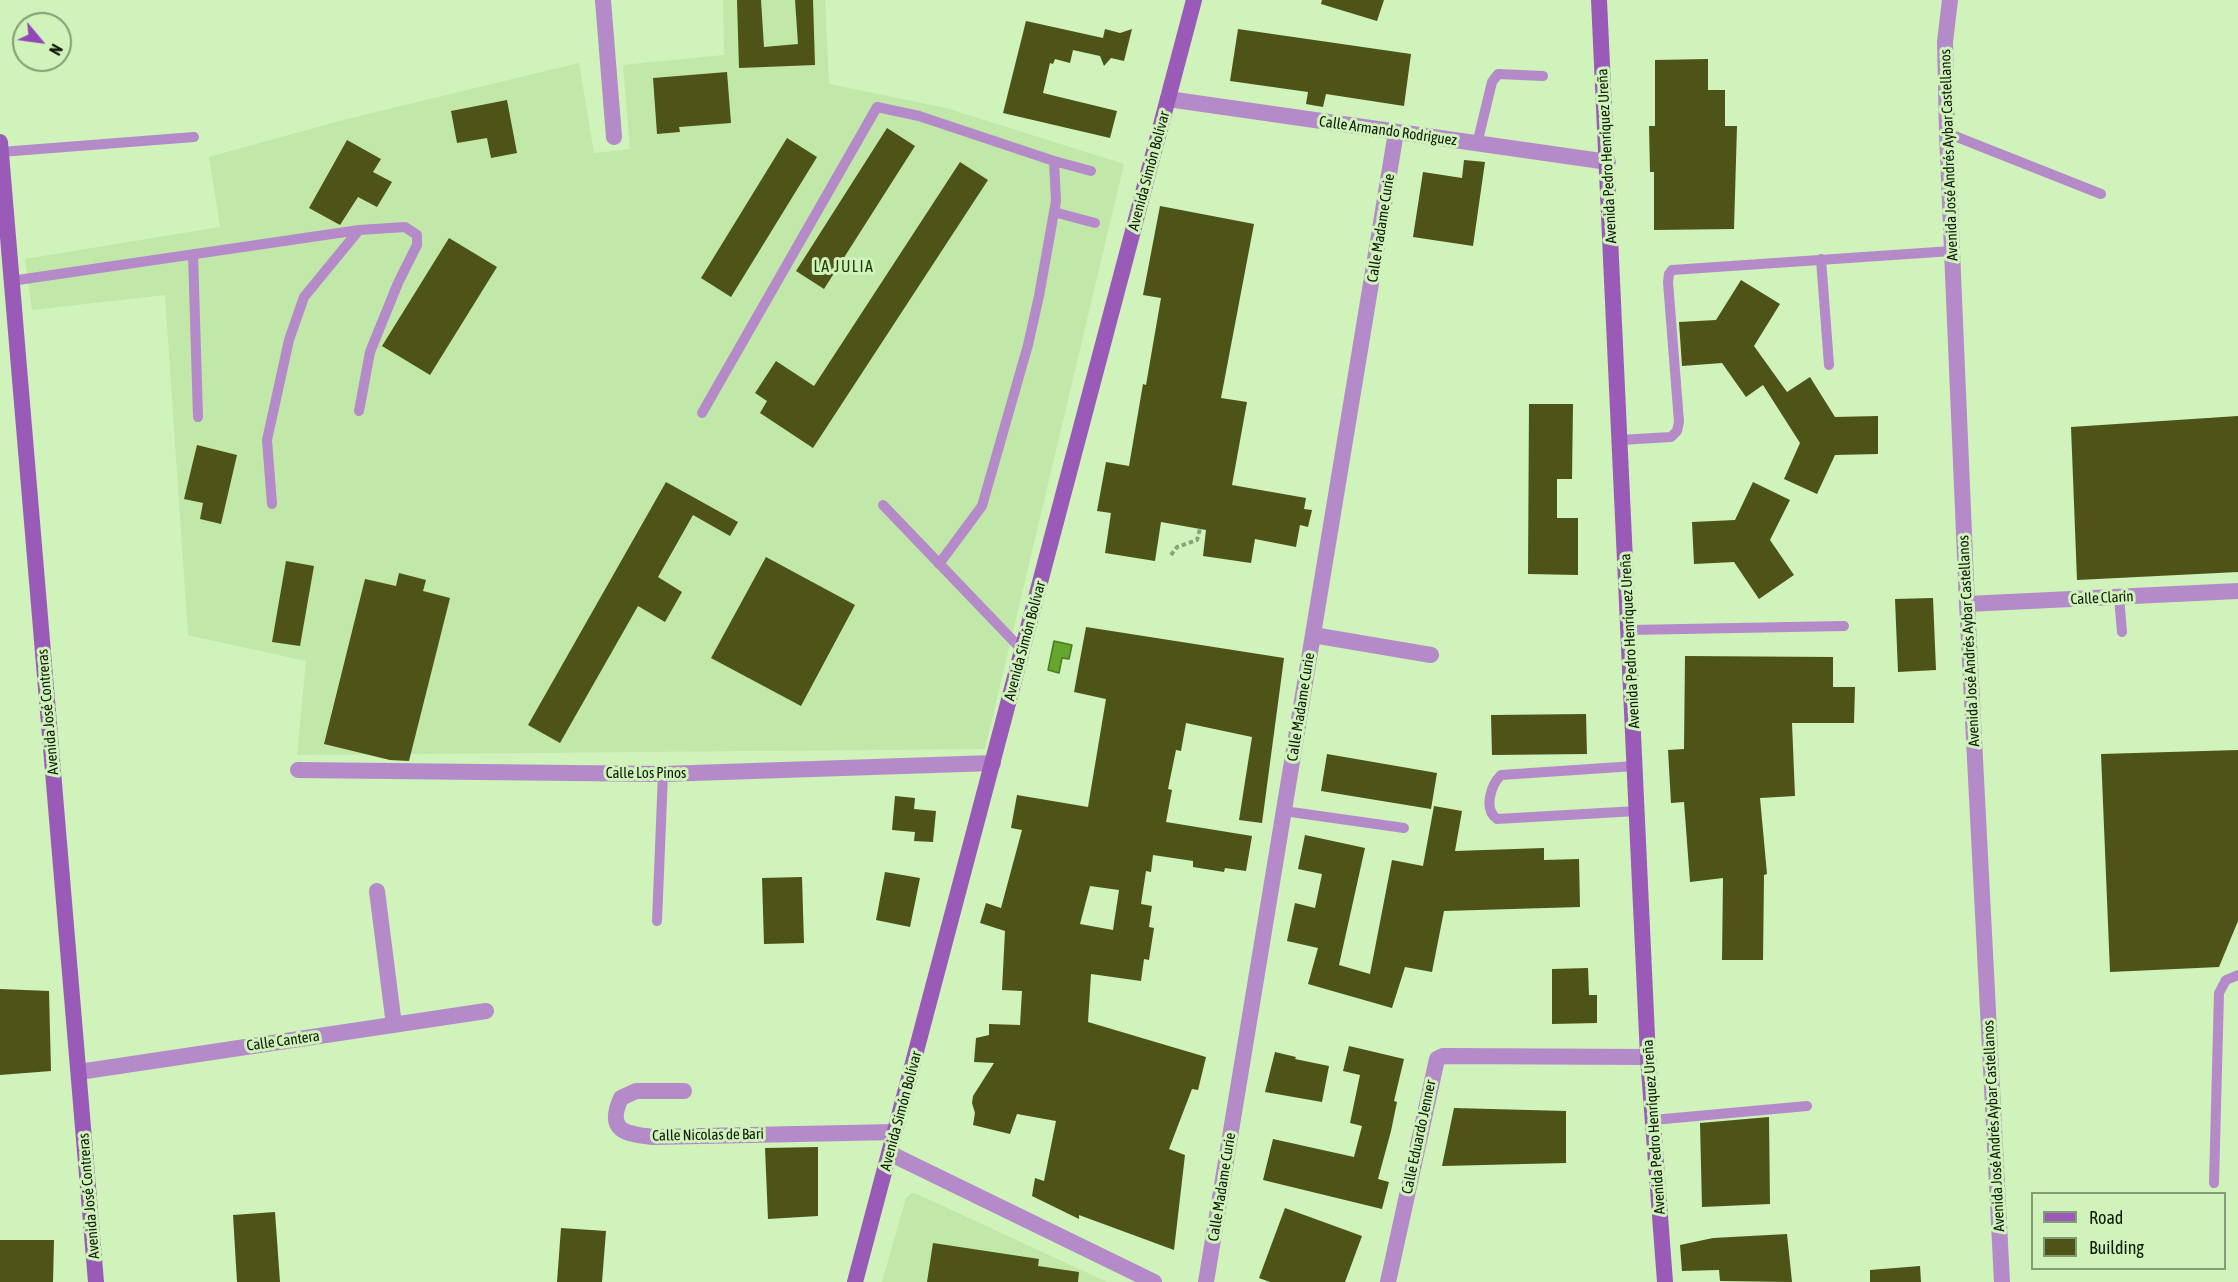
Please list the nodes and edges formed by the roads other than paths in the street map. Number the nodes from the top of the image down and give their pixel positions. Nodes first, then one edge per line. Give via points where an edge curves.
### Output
1 (603, 0) edge
2 (1194, 0) edge
3 (1599, 0) edge
4 (1950, 0) edge
5 (1543, 76) dead end
6 (1168, 99) junction
7 (1396, 132) junction
8 (1947, 133) junction
9 (614, 136) dead end
10 (194, 137) dead end
11 (1477, 144) junction
12 (0, 147) edge
13 (1054, 161) junction
14 (1608, 162) junction
15 (1091, 171) dead end
16 (2102, 194) dead end
17 (1054, 212) junction
18 (1095, 222) dead end
19 (359, 230) junction
20 (1952, 251) junction
21 (193, 254) junction
22 (1821, 260) junction
23 (11, 281) junction
24 (1829, 365) dead end
25 (359, 411) dead end
26 (702, 413) dead end
27 (198, 417) dead end
28 (1620, 440) junction
29 (272, 504) dead end
30 (883, 505) dead end
31 (939, 564) junction
32 (2238, 591) edge
33 (2119, 597) junction
34 (1967, 604) junction
35 (1844, 626) dead end
36 (1629, 630) junction
37 (2122, 632) dead end
38 (1313, 635) junction
39 (1023, 651) junction
40 (1431, 655) dead end
41 (993, 763) junction
42 (1635, 766) junction
43 (298, 770) dead end
44 (663, 774) junction
45 (1284, 811) junction
46 (1637, 812) junction
47 (1404, 828) dead end
48 (377, 891) dead end
49 (657, 921) dead end
50 (2238, 975) edge
51 (486, 1011) dead end
52 (394, 1025) junction
53 (1648, 1057) junction
54 (79, 1072) junction
55 (684, 1091) dead end
56 (1807, 1106) dead end
57 (1653, 1120) junction
58 (895, 1132) junction
59 (889, 1153) junction
60 (2214, 1183) dead end
61 (96, 1282) edge
62 (855, 1282) edge
63 (1154, 1282) edge
64 (1206, 1282) edge
65 (1388, 1282) edge
66 (1665, 1282) edge
67 (2002, 1282) edge

1 - 9 street
2 - 6 main road, Avenida Simón Bolívar
3 - 14 main road, Avenida Pedro Henríquez Ureña
4 - 8 street, Avenida José Andrés Aybar Castellanos via 1945,42
5 - 11 lane via 1498,74 1492,82
6 - 7 street, Calle Armando Rodriguez
6 - 39 main road, Avenida Simón Bolívar
7 - 11 street, Calle Armando Rodriguez
7 - 38 street, Calle Madame Curie
8 - 16 lane
8 - 20 street, Avenida José Andrés Aybar Castellanos
10 - 12 lane
11 - 14 street, Calle Armando Rodriguez
12 - 23 main road, Avenida José Contreras
13 - 15 lane
13 - 17 lane
13 - 26 lane via 877,106
14 - 28 main road, Avenida Pedro Henríquez Ureña
17 - 18 lane
17 - 31 lane via 1028,345 982,506
19 - 21 lane
19 - 25 lane via 405,227 417,235 417,245 370,352
19 - 29 lane via 304,297 289,340 267,440
20 - 22 lane
20 - 34 street, Avenida José Andrés Aybar Castellanos
21 - 23 lane
21 - 27 lane
22 - 24 lane
22 - 28 lane via 1672,270 1668,282 1677,431 1671,437
23 - 54 main road, Avenida José Contreras
28 - 36 main road, Avenida Pedro Henríquez Ureña
30 - 31 lane
31 - 39 lane
32 - 33 street, Calle Clarín
33 - 34 street, Calle Clarín
33 - 37 lane
34 - 67 street, Avenida José Andrés Aybar Castellanos
35 - 36 lane
36 - 42 main road, Avenida Pedro Henríquez Ureña
38 - 40 street
38 - 45 street, Calle Madame Curie
39 - 41 main road, Avenida Simón Bolívar
41 - 44 street, Calle Los Pinos
41 - 58 main road, Avenida Simón Bolívar
42 - 46 main road, Avenida Pedro Henríquez Ureña
42 - 46 lane via 1501,775 1494,783 1489,807 1497,819
43 - 44 street, Calle Los Pinos
44 - 49 lane
45 - 47 lane
45 - 64 street, Calle Madame Curie
46 - 53 main road, Avenida Pedro Henríquez Ureña
48 - 52 street
50 - 60 lane via 2226,980 2219,993
51 - 52 street, Calle Cantera
52 - 54 street, Calle Cantera
53 - 57 main road, Avenida Pedro Henríquez Ureña
53 - 65 street, Calle Eduardo Jenner via 1437,1059
54 - 61 main road, Avenida José Contreras
55 - 58 street, Calle Nicolas de Bari via 636,1091 621,1098 615,1112 617,1124 634,1135 653,1137
56 - 57 lane
57 - 66 main road, Avenida Pedro Henríquez Ureña
58 - 59 main road, Avenida Simón Bolívar
59 - 62 main road, Avenida Simón Bolívar
59 - 63 street

